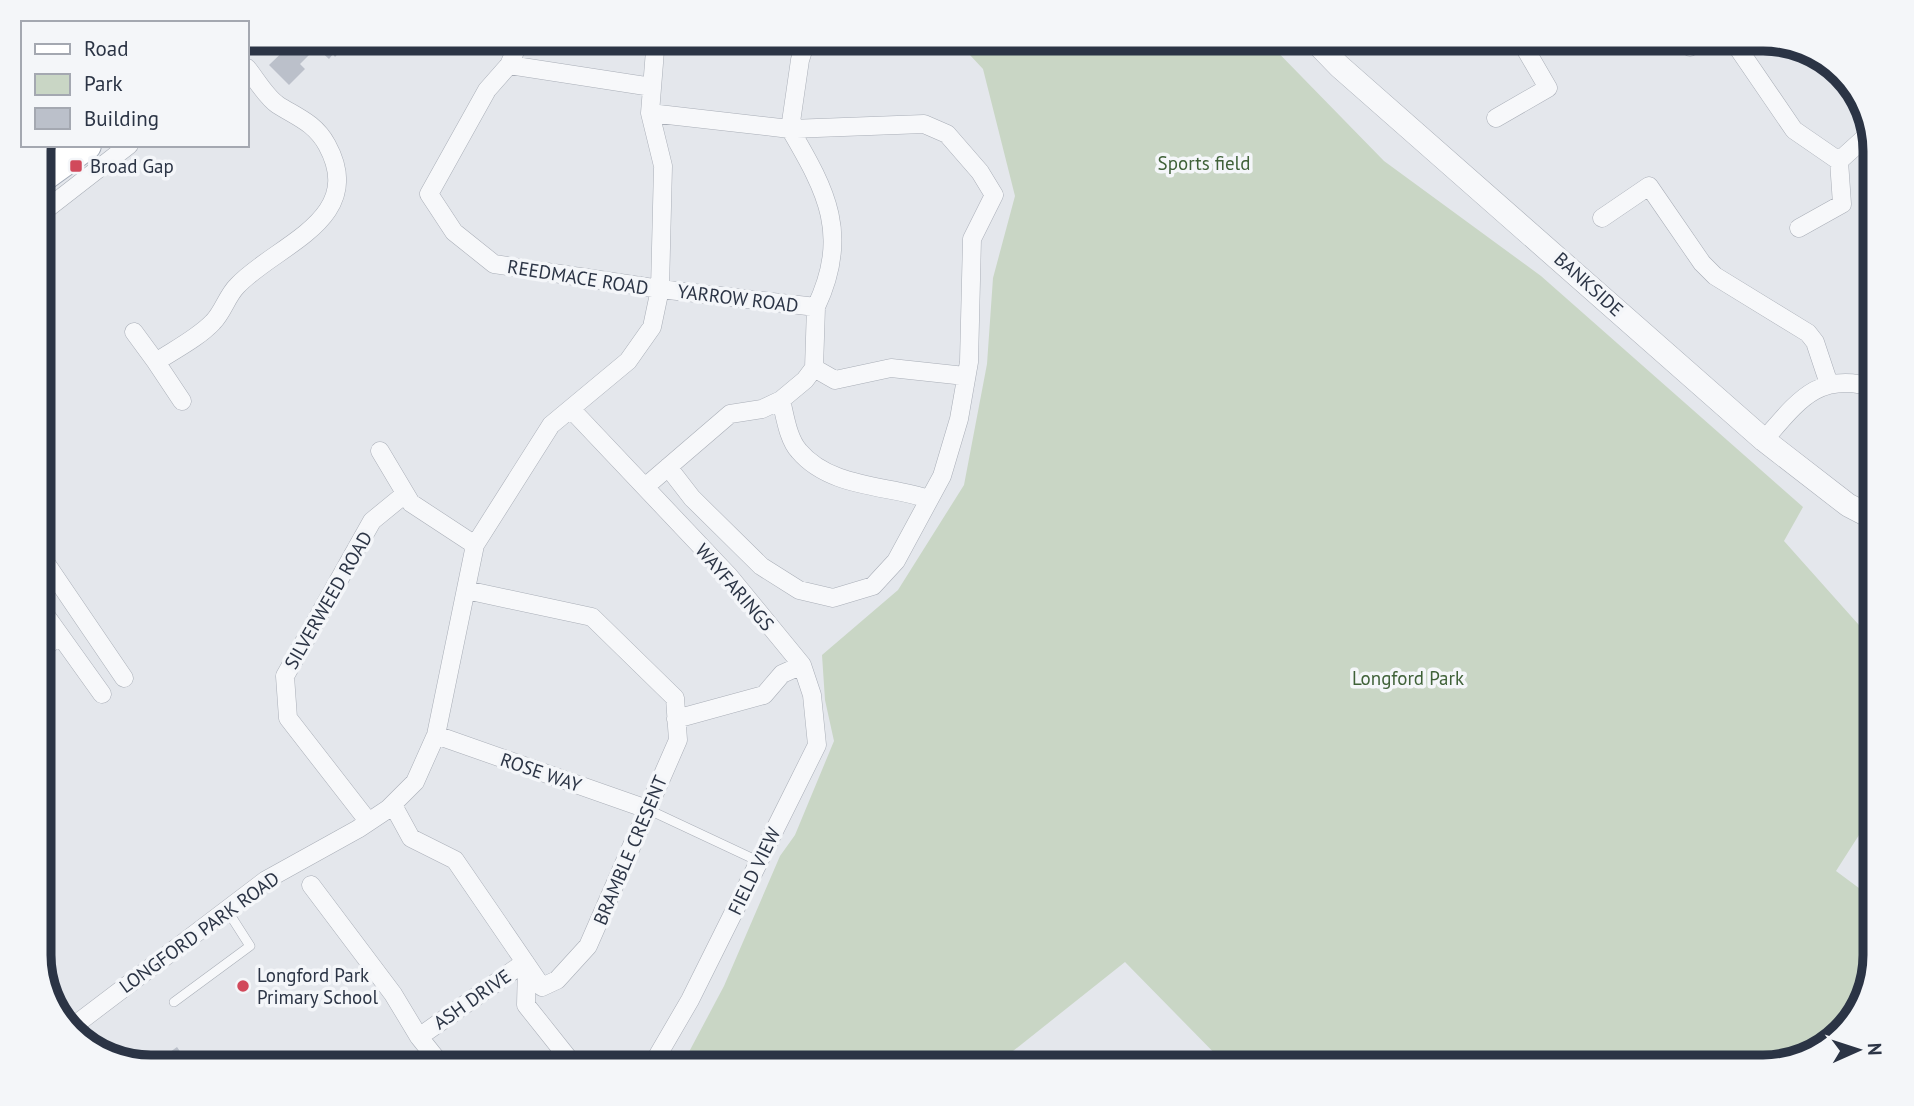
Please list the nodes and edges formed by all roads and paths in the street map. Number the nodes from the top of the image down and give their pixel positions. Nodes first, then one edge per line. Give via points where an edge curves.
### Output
1 (515, 51) edge
2 (655, 51) edge
3 (803, 51) edge
4 (1325, 51) edge
5 (1526, 51) edge
6 (1740, 51) edge
7 (509, 65) junction
8 (248, 69) edge
9 (652, 87) junction
10 (650, 113) junction
11 (1496, 118) dead end
12 (790, 129) junction
13 (1862, 140) edge
14 (83, 147) edge
15 (126, 147) edge
16 (1839, 161) junction
17 (51, 170) edge
18 (1842, 204) junction
19 (51, 206) edge
20 (1602, 218) dead end
21 (1854, 219) dead end
22 (1799, 228) dead end
23 (660, 289) junction
24 (816, 307) junction
25 (135, 332) dead end
26 (156, 362) junction
27 (814, 368) junction
28 (965, 376) junction
29 (1829, 384) junction
30 (1863, 385) edge
31 (780, 400) junction
32 (182, 401) dead end
33 (571, 409) junction
34 (1764, 440) junction
35 (380, 451) dead end
36 (668, 467) junction
37 (645, 487) junction
38 (405, 494) junction
39 (929, 499) junction
40 (1863, 513) edge
41 (475, 545) junction
42 (51, 571) edge
43 (466, 590) junction
44 (51, 624) edge
45 (58, 635) junction
46 (51, 642) edge
47 (802, 665) junction
48 (124, 678) dead end
49 (102, 694) dead end
50 (676, 719) junction
51 (436, 735) junction
52 (393, 805) junction
53 (647, 809) junction
54 (368, 821) junction
55 (758, 861) junction
56 (311, 885) dead end
57 (226, 910) junction
58 (526, 964) junction
59 (174, 1002) dead end
60 (78, 1023) edge
61 (419, 1037) junction
62 (433, 1055) edge
63 (566, 1055) edge
64 (658, 1055) edge

1 - 7 street
2 - 9 street, LONGFORD PARK ROAD
3 - 12 street
4 - 34 street, BANKSIDE
5 - 11 street via 1548,89
6 - 16 street via 1794,130
7 - 9 street
7 - 23 street, REEDMACE ROAD via 487,90 429,194 454,232 494,264
8 - 26 street via 276,104 304,117 327,144 337,187 315,228 237,286 214,322
9 - 10 street, LONGFORD PARK ROAD
10 - 12 street
10 - 23 street, LONGFORD PARK ROAD via 663,166
12 - 24 street, YARROW ROAD via 821,182 834,229 828,281
12 - 28 street via 925,124 947,134 980,172 994,195 972,239
13 - 16 street
14 - 17 main road
15 - 19 street
16 - 18 street
18 - 21 street
18 - 22 street
20 - 29 street via 1649,186 1715,276 1808,333
23 - 24 street, YARROW ROAD
23 - 33 street, LONGFORD PARK ROAD via 652,327 628,361
24 - 27 street, YARROW ROAD
25 - 26 street
26 - 32 street
27 - 28 street via 835,380 891,368
27 - 31 street
28 - 39 street via 952,442
29 - 30 street via 1847,381
29 - 34 street via 1796,403
31 - 36 street via 762,409 730,414
31 - 39 street via 798,451 825,471 862,485
33 - 37 street, WAYFARINGS
33 - 41 street, LONGFORD PARK ROAD via 551,425
34 - 40 street, BANKSIDE
35 - 38 street
36 - 37 street
36 - 39 street via 692,498 761,566 799,590 833,598 873,586 896,561
37 - 47 street, WAYFARINGS via 729,576
38 - 41 street via 411,503
38 - 54 street, SILVERWEED ROAD via 372,521 285,676 288,718
41 - 43 street, LONGFORD PARK ROAD
42 - 48 street
43 - 50 street, BRAMBLE CRESENT via 592,617 675,698
43 - 51 street, LONGFORD PARK ROAD
44 - 45 street
45 - 46 street
45 - 49 street
47 - 50 street via 782,674 764,695
47 - 55 street, FIELD VIEW via 812,695 817,745
50 - 53 street, BRAMBLE CRESENT via 678,740
51 - 52 street, LONGFORD PARK ROAD via 415,782
51 - 53 street, ROSE WAY
52 - 54 street, LONGFORD PARK ROAD
52 - 58 street, BRAMBLE CRESENT via 411,838 455,860
53 - 55 lane
53 - 58 street, BRAMBLE CRESENT via 588,946 557,980 542,987
54 - 57 street, LONGFORD PARK ROAD via 266,880
55 - 64 street, FIELD VIEW
56 - 61 street, ASH DRIVE via 393,994
57 - 59 lane via 250,946
57 - 60 street, LONGFORD PARK ROAD
58 - 61 street, ASH DRIVE
58 - 63 street via 526,1005
61 - 62 street, ASH DRIVE

